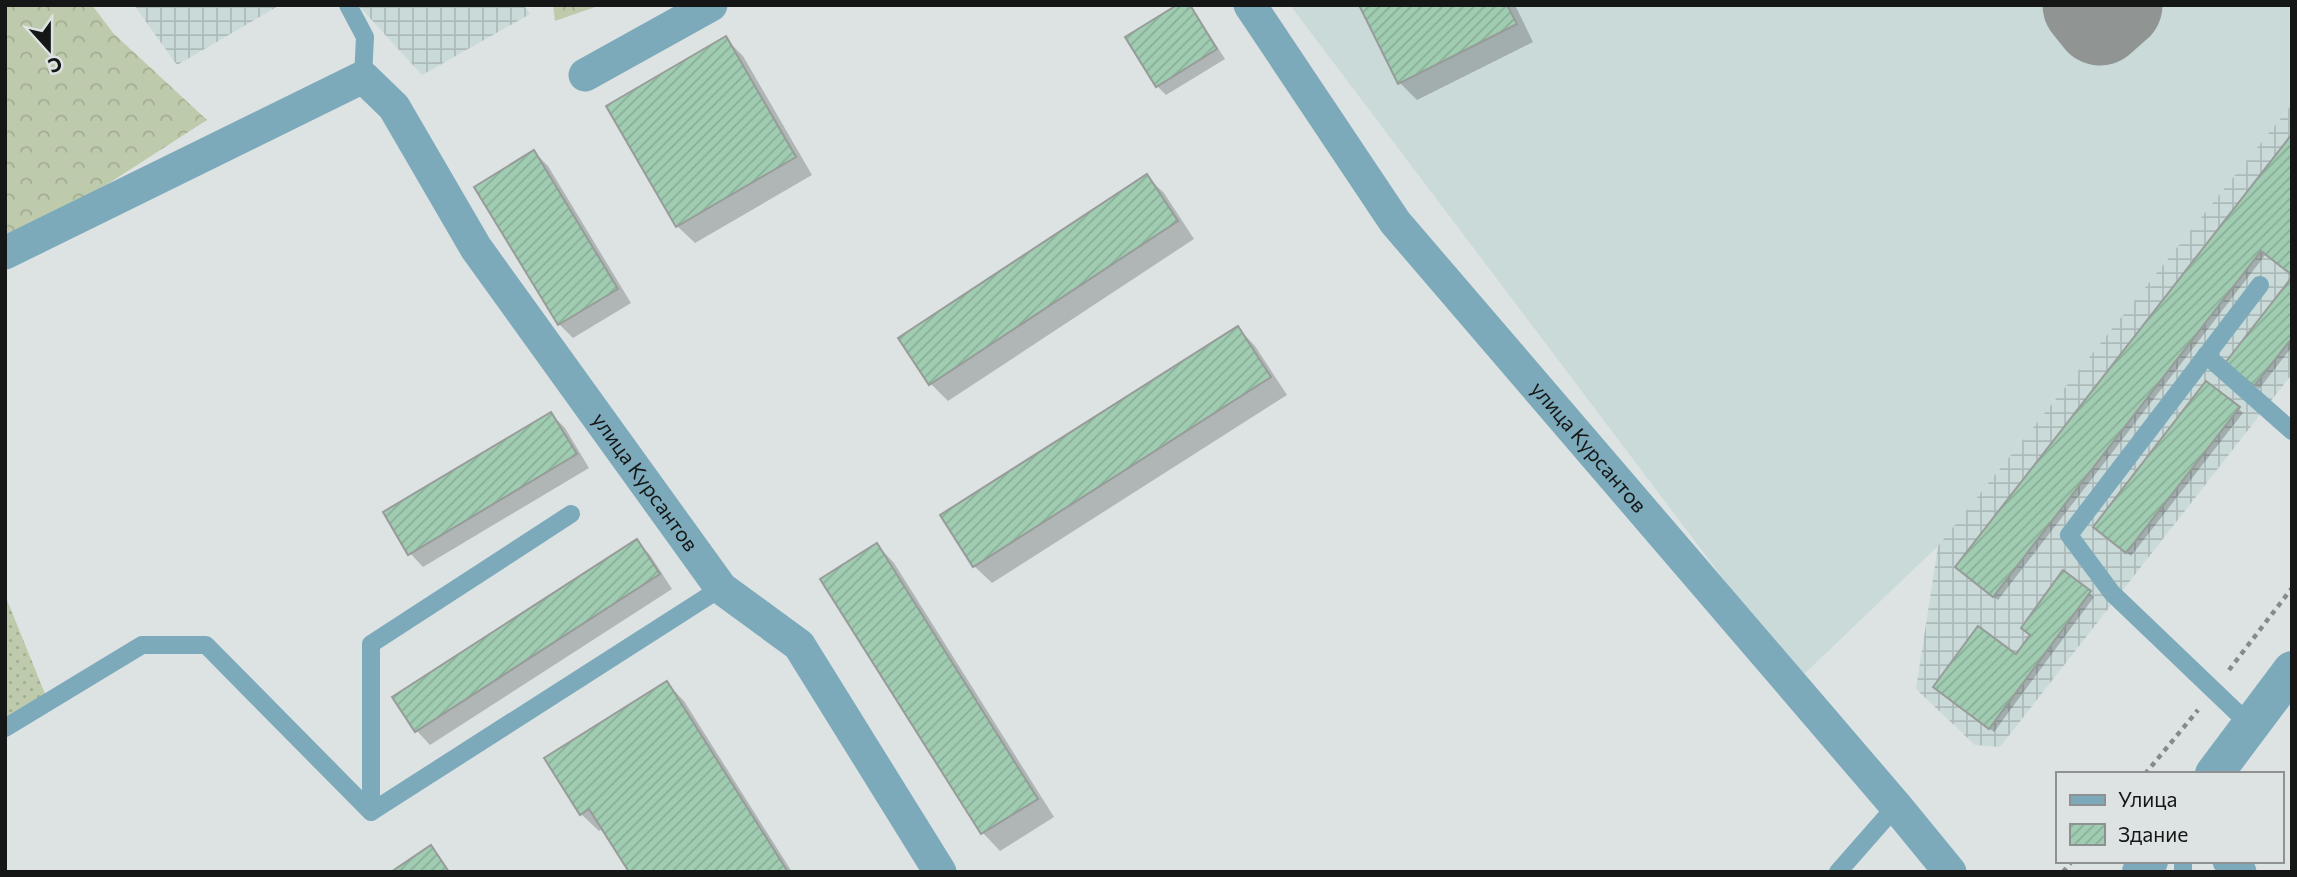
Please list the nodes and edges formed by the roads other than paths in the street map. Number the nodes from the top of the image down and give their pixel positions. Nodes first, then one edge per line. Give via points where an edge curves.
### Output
1 (348, 5) edge
2 (711, 5) edge
3 (1250, 5) edge
4 (585, 75) dead end
5 (363, 77) junction
6 (5, 253) edge
7 (2260, 285) dead end
8 (2206, 355) junction
9 (2292, 431) edge
10 (571, 514) dead end
11 (721, 588) junction
12 (2292, 670) edge
13 (2250, 725) junction
14 (5, 728) edge
15 (2215, 772) edge
16 (1896, 806) junction
17 (371, 812) junction
18 (940, 872) edge
19 (1838, 872) edge
20 (1950, 872) edge

1 - 5 lane via 365,37
2 - 4 street
3 - 16 street, улица Курсантов via 1395,222
5 - 6 street
5 - 11 street, улица Курсантов via 394,107 476,248
7 - 8 lane
8 - 9 lane
8 - 13 lane via 2069,535 2112,593
10 - 17 lane via 371,644
11 - 17 lane
11 - 18 street, улица Курсантов via 799,645
12 - 13 street
13 - 15 street
14 - 17 lane via 142,645 206,645
16 - 19 lane
16 - 20 street, улица Курсантов

